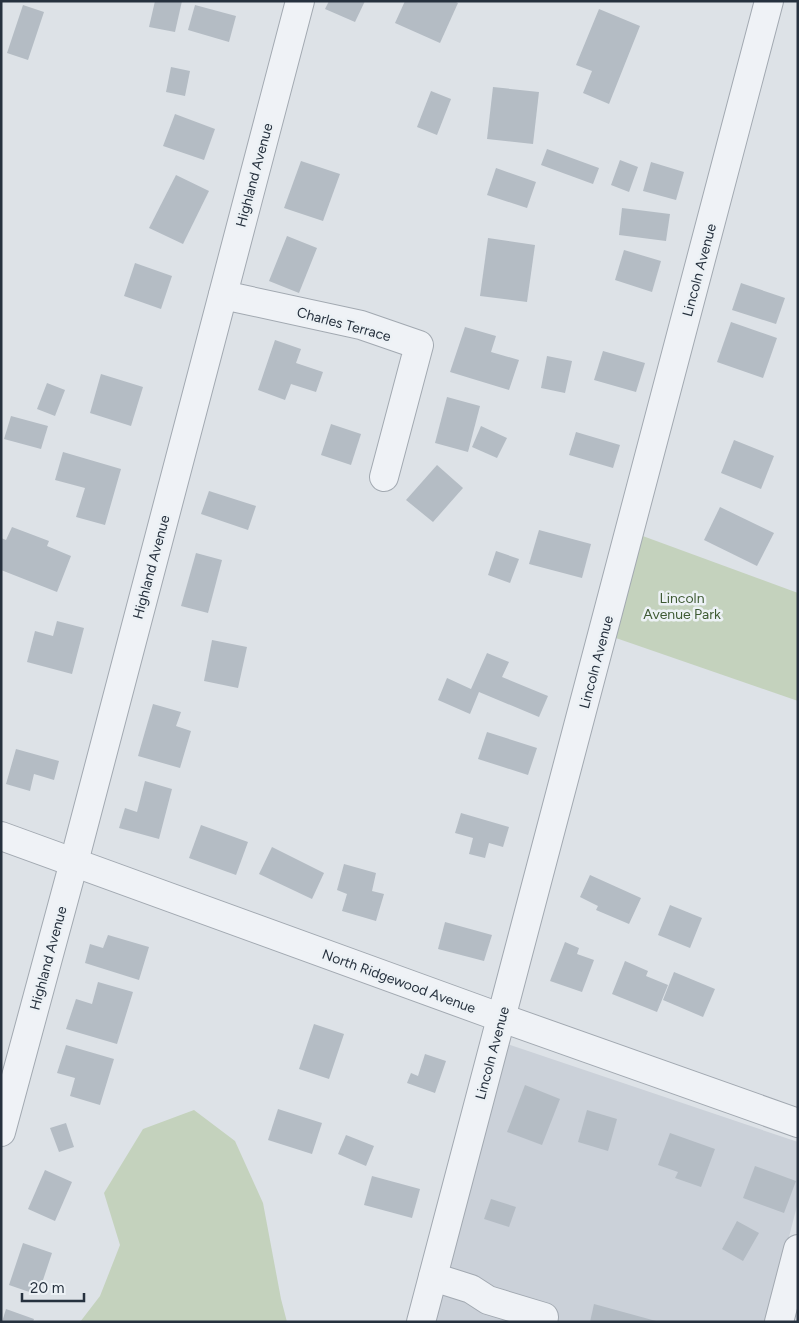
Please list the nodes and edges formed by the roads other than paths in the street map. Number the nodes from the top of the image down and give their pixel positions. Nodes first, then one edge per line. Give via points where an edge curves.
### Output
1 (300, 1) edge
2 (769, 1) edge
3 (222, 295) junction
4 (384, 477) dead end
5 (1, 836) edge
6 (74, 862) junction
7 (502, 1018) junction
8 (798, 1123) edge
9 (1, 1132) edge
10 (798, 1249) edge
11 (433, 1277) junction
12 (485, 1311) edge
13 (421, 1322) edge
14 (543, 1322) edge
15 (779, 1322) edge

1 - 3 street, Highland Avenue
2 - 7 street, Lincoln Avenue
3 - 4 street, Charles Terrace via 361,325 419,345
3 - 6 street, Highland Avenue
5 - 6 street, North Ridgewood Avenue
6 - 7 street, North Ridgewood Avenue
6 - 9 street, Highland Avenue
7 - 8 street, North Ridgewood Avenue
7 - 11 street, Lincoln Avenue
10 - 15 street
11 - 12 street via 471,1289
11 - 13 street, Lincoln Avenue
12 - 14 street via 544,1317

